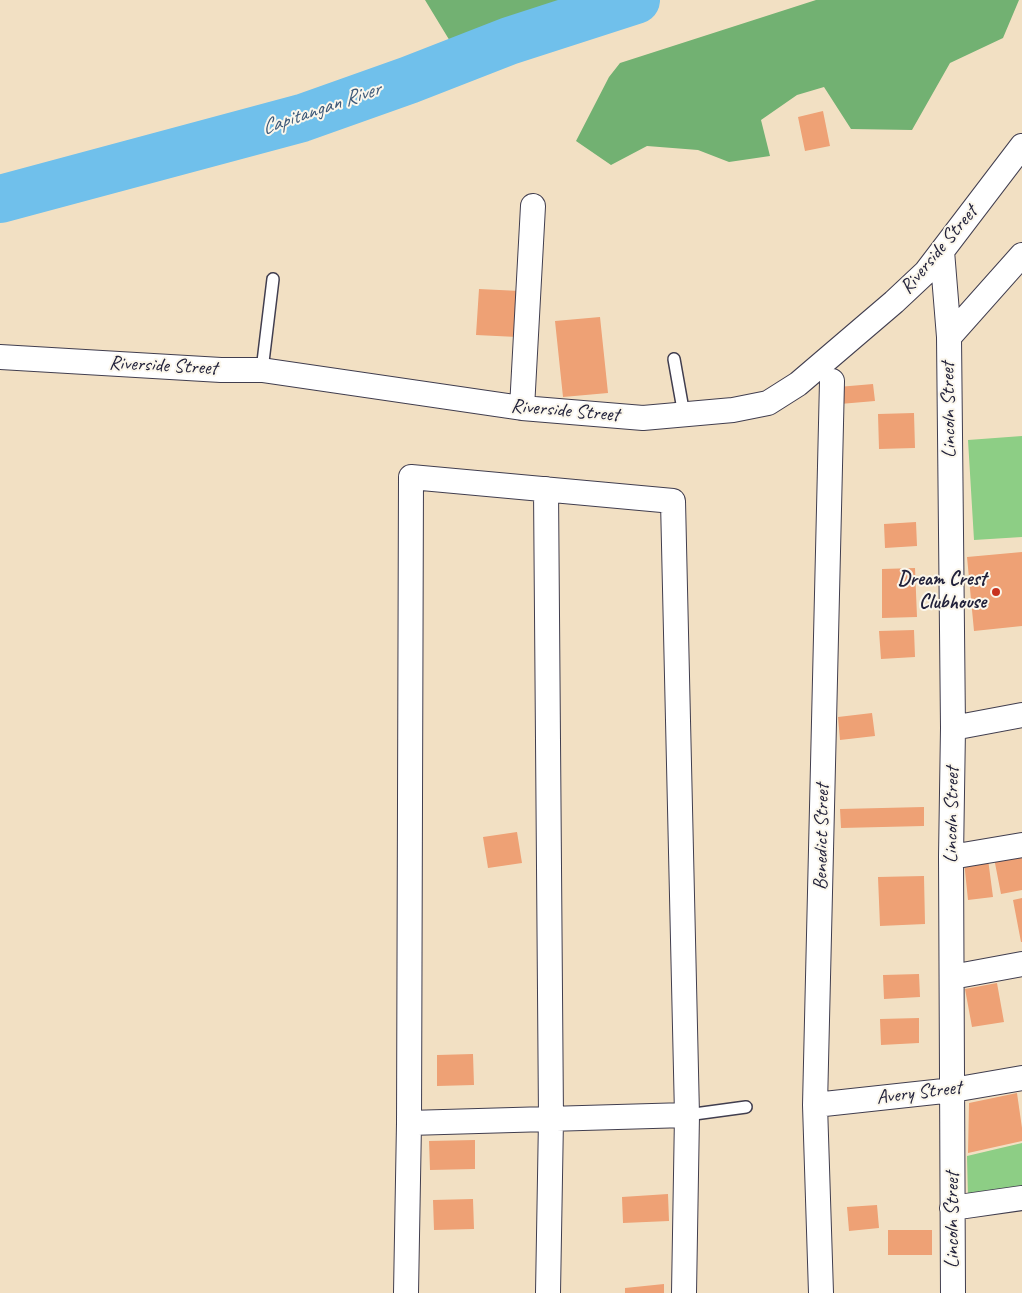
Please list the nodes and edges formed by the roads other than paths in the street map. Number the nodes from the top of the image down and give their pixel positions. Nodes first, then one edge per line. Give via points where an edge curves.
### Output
1 (1022, 146) edge
2 (533, 206) dead end
3 (942, 251) junction
4 (1022, 254) edge
5 (273, 279) dead end
6 (948, 337) junction
7 (0, 358) edge
8 (674, 359) dead end
9 (262, 370) junction
10 (832, 380) dead end
11 (522, 408) junction
12 (684, 415) junction
13 (546, 489) junction
14 (1022, 715) edge
15 (953, 728) junction
16 (1022, 845) edge
17 (951, 857) junction
18 (1022, 964) edge
19 (952, 977) junction
20 (1022, 1078) edge
21 (953, 1090) junction
22 (815, 1105) junction
23 (746, 1107) dead end
24 (687, 1115) junction
25 (551, 1120) junction
26 (409, 1123) junction
27 (1022, 1198) edge
28 (952, 1208) junction
29 (406, 1293) edge
30 (548, 1293) edge
31 (684, 1293) edge
32 (821, 1293) edge
33 (953, 1293) edge

1 - 3 street, Riverside Street
2 - 11 street
3 - 6 street, Lincoln Street
3 - 12 street, Riverside Street via 926,272 894,302 798,384 768,403
4 - 6 street
5 - 9 lane
6 - 15 street, Lincoln Street
7 - 9 street, Riverside Street
8 - 12 lane
9 - 11 street, Riverside Street
10 - 22 street, Benedict Street
11 - 12 street, Riverside Street via 643,418
13 - 24 street via 673,501
13 - 25 street
13 - 26 street via 411,477
14 - 15 street
15 - 17 street, Lincoln Street
16 - 17 street
17 - 19 street, Lincoln Street
18 - 19 street
19 - 21 street, Lincoln Street
20 - 21 street, Avery Street
21 - 22 street, Avery Street
21 - 28 street, Lincoln Street
22 - 32 street, Benedict Street
23 - 24 lane
24 - 25 street
24 - 31 street
25 - 26 street
25 - 30 street
26 - 29 street
27 - 28 street
28 - 33 street, Lincoln Street

